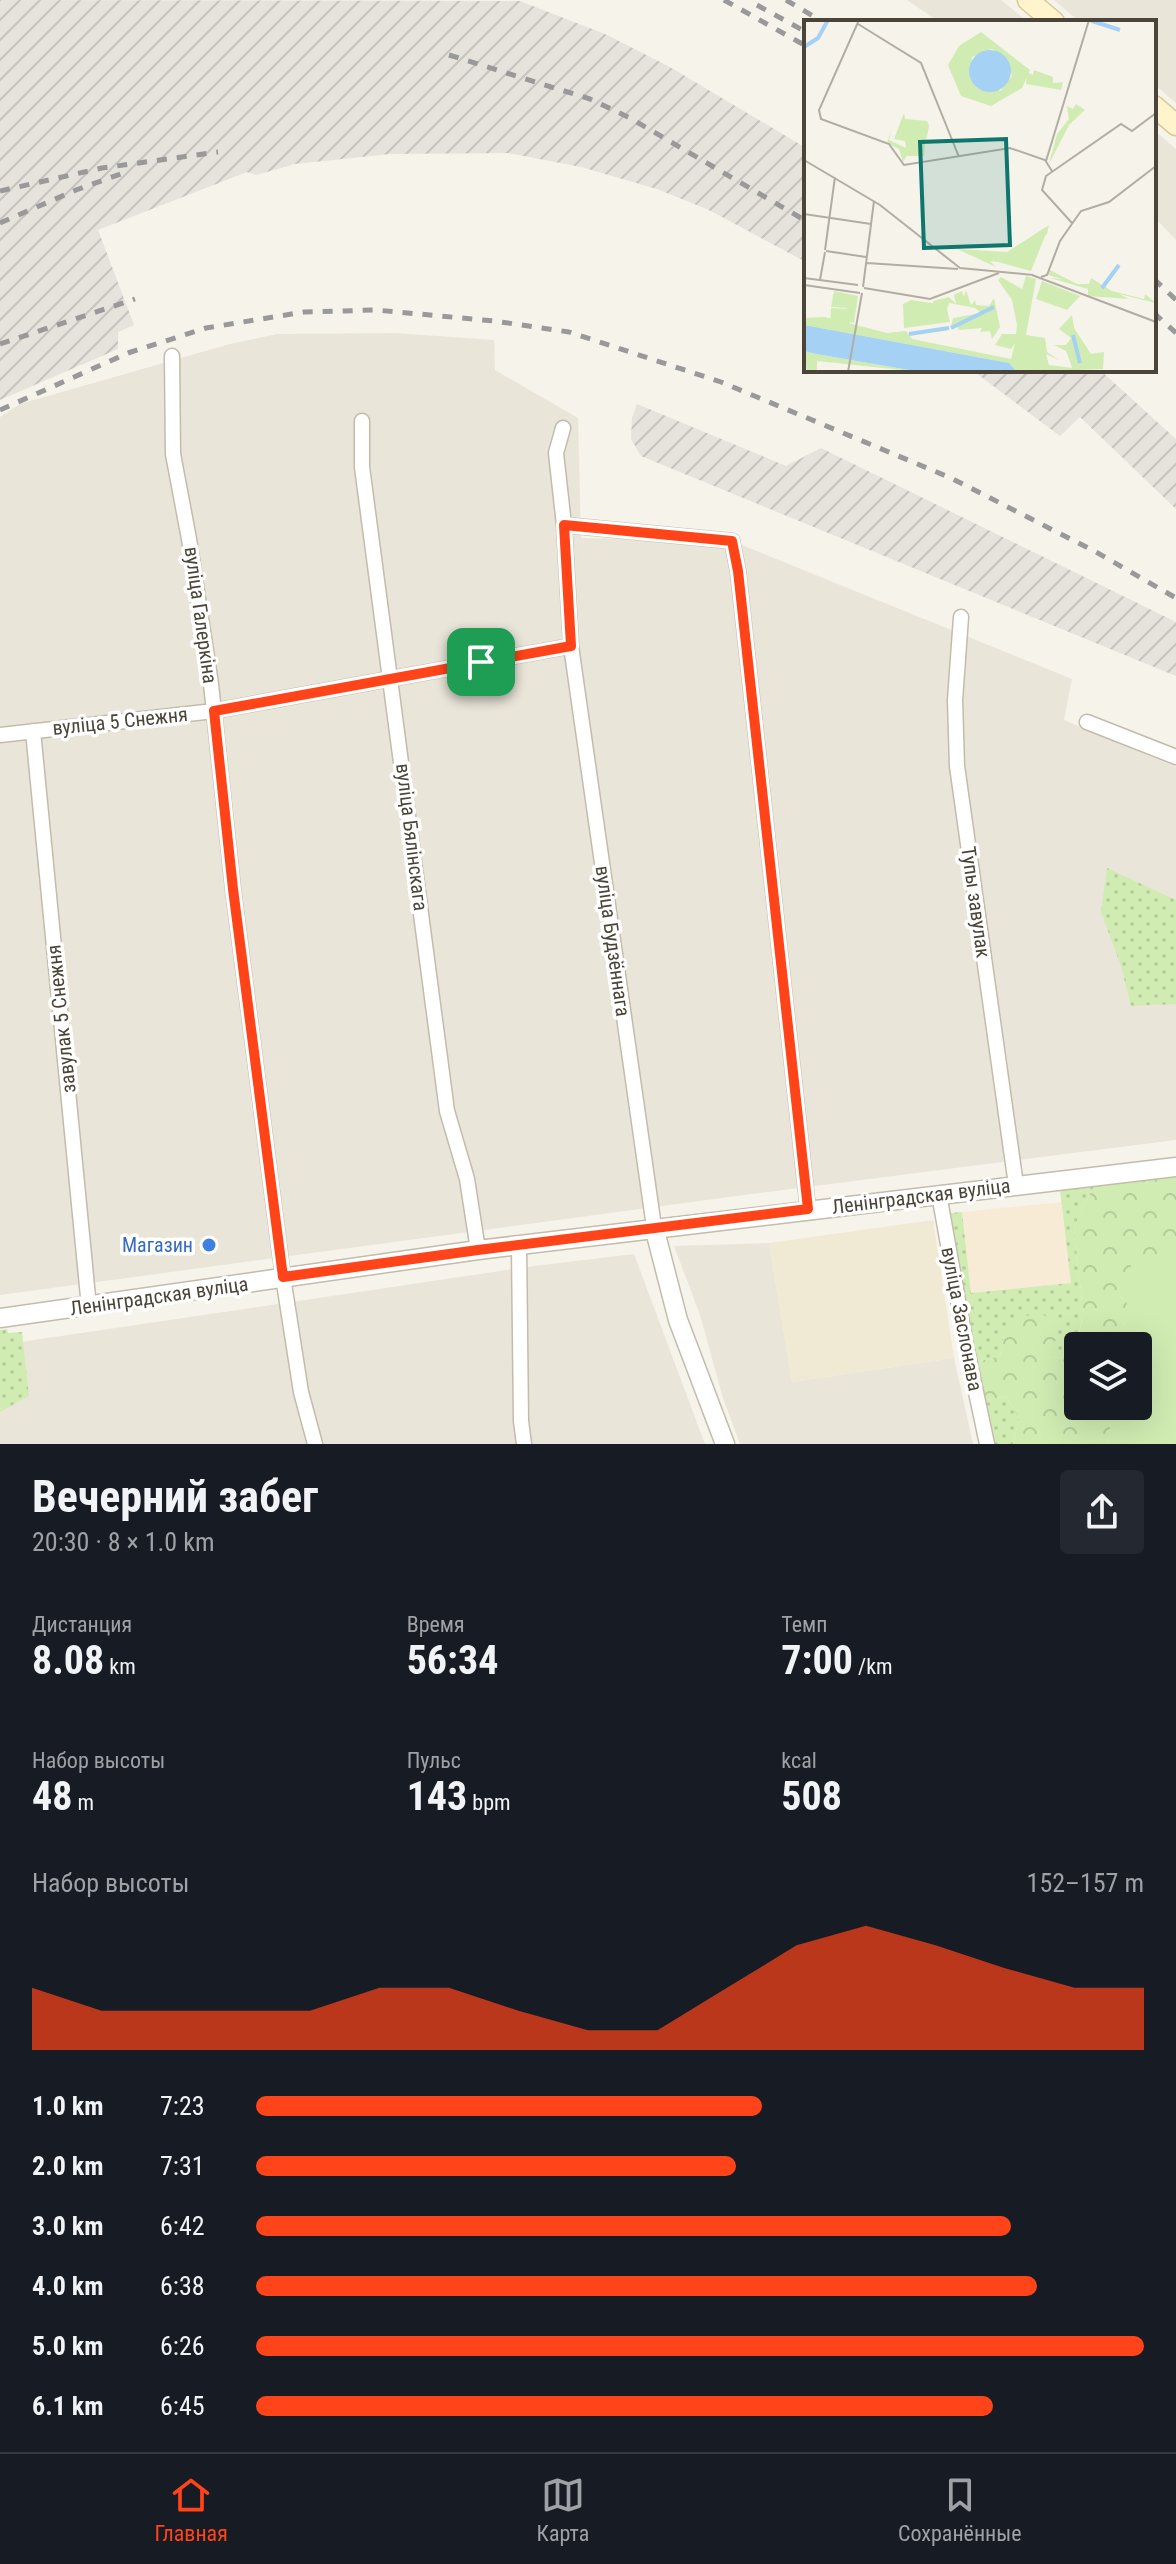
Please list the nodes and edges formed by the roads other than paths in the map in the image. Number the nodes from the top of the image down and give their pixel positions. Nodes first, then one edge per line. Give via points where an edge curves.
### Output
1 (1028, 0) edge
2 (1052, 20) edge
3 (1156, 108) edge
4 (1176, 125) edge
5 (172, 356) dead end
6 (362, 421) dead end
7 (563, 428) dead end
8 (564, 525) junction
9 (961, 617) dead end
10 (571, 646) junction
11 (391, 679) junction
12 (214, 711) junction
13 (1087, 722) dead end
14 (33, 731) junction
15 (0, 735) edge
16 (1176, 757) edge
17 (1176, 1167) edge
18 (1016, 1185) junction
19 (939, 1194) junction
20 (808, 1209) junction
21 (654, 1227) junction
22 (519, 1245) junction
23 (478, 1250) junction
24 (283, 1277) junction
25 (89, 1307) junction
26 (0, 1318) edge
27 (315, 1444) edge
28 (524, 1444) edge
29 (725, 1444) edge
30 (987, 1444) edge

1 - 2 main road
3 - 4 main road
5 - 12 street, вуліца Галеркіна via 173,454
6 - 11 street, вуліца Бялінскага via 362,467
7 - 8 street, вуліца Будзённага via 556,453
8 - 10 street, вуліца Будзённага
8 - 20 street via 732,541
9 - 18 street, Тупы завулак via 957,766
10 - 11 street, вуліца 5 Снежня
10 - 21 street, вуліца Будзённага
11 - 12 street, вуліца 5 Снежня
11 - 23 street, вуліца Бялінскага via 447,1111 467,1179
12 - 14 street, вуліца 5 Снежня
12 - 24 street, вуліца Галеркіна
13 - 16 street
14 - 15 street, вуліца 5 Снежня
14 - 25 street, завулак 5 Снежня
17 - 18 street, Ленінградская вуліца
18 - 19 street, Ленінградская вуліца
19 - 20 street, Ленінградская вуліца
19 - 30 street, вуліца Заслонава
20 - 21 street, Ленінградская вуліца
21 - 22 street, Ленінградская вуліца
21 - 29 street, вуліца Будзённага via 678,1320
22 - 23 street, Ленінградская вуліца
22 - 28 street
23 - 24 street, Ленінградская вуліца
24 - 25 street, Ленінградская вуліца
24 - 27 street, вуліца Галеркіна
25 - 26 street, Ленінградская вуліца

